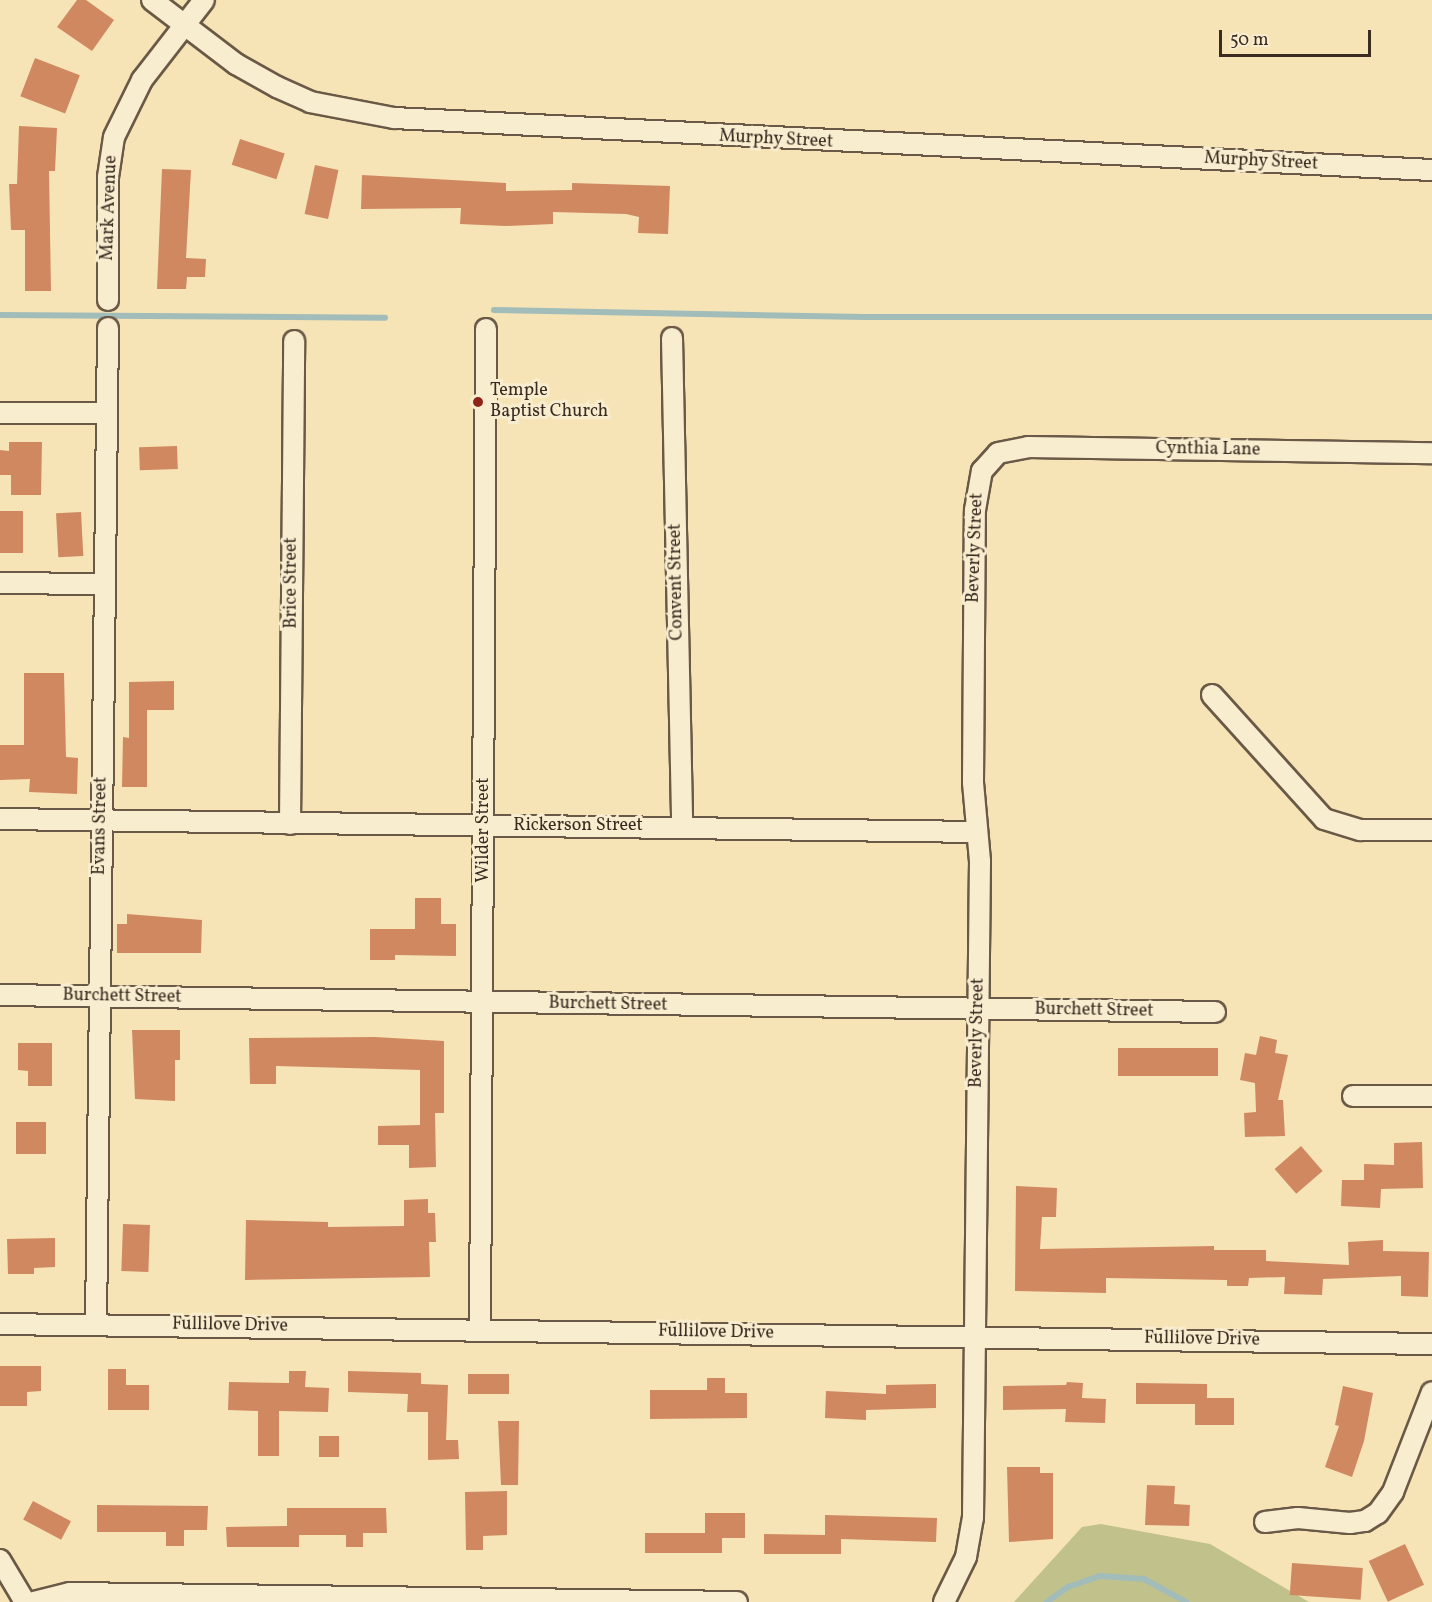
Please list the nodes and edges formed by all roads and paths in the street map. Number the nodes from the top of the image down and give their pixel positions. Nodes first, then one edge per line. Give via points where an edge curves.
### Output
1 (152, 0) edge
2 (204, 0) edge
3 (184, 26) junction
4 (1432, 170) edge
5 (108, 300) dead end
6 (108, 328) dead end
7 (486, 329) dead end
8 (672, 338) dead end
9 (294, 341) dead end
10 (0, 413) edge
11 (106, 413) junction
12 (1432, 453) edge
13 (988, 461) joint
14 (0, 583) edge
15 (105, 584) junction
16 (1212, 694) dead end
17 (0, 819) edge
18 (101, 820) junction
19 (290, 824) junction
20 (484, 826) junction
21 (682, 827) junction
22 (1432, 830) edge
23 (976, 832) junction
24 (0, 995) edge
25 (99, 996) junction
26 (482, 1003) junction
27 (979, 1010) junction
28 (1215, 1012) dead end
29 (1353, 1096) dead end
30 (1432, 1096) edge
31 (0, 1323) edge
32 (96, 1324) junction
33 (480, 1330) junction
34 (974, 1337) junction
35 (1432, 1344) edge
36 (1432, 1392) edge
37 (1265, 1522) dead end
38 (0, 1560) edge
39 (25, 1602) edge
40 (34, 1602) edge
41 (737, 1602) edge
42 (944, 1602) edge

1 - 3 street, Murphy Street
2 - 3 street, Mark Avenue
3 - 4 street, Murphy Street via 236,64 293,94 349,112 394,118
3 - 5 street, Mark Avenue via 142,80 114,137 108,177
6 - 11 street, Evans Street
7 - 20 street, Wilder Street
8 - 21 street, Convent Street
9 - 19 street, Brice Street
10 - 11 street
11 - 15 street, Evans Street
12 - 13 street, Cynthia Lane via 1028,447 1009,449
13 - 23 street, Beverly Street via 979,480 975,510
14 - 15 street
15 - 18 street, Evans Street
16 - 22 street via 1324,819 1360,830
17 - 18 street, Rickerson Street
18 - 19 street, Rickerson Street
18 - 25 street, Evans Street
19 - 20 street, Rickerson Street
20 - 21 street, Rickerson Street
20 - 26 street, Wilder Street
21 - 23 street, Rickerson Street
23 - 27 street, Beverly Street via 980,861
24 - 25 street, Burchett Street
25 - 26 street, Burchett Street
25 - 32 street, Evans Street
26 - 27 street, Burchett Street
26 - 33 street, Wilder Street
27 - 28 street, Burchett Street
27 - 34 street, Beverly Street
29 - 30 street
31 - 32 street, Fullilove Drive
32 - 33 street, Fullilove Drive
33 - 34 street, Fullilove Drive
34 - 35 street, Fullilove Drive
34 - 42 street, Beverly Street via 971,1537 960,1572
36 - 37 street via 1393,1492 1377,1513 1365,1521 1350,1523 1298,1518
38 - 39 street
40 - 41 street via 70,1593

